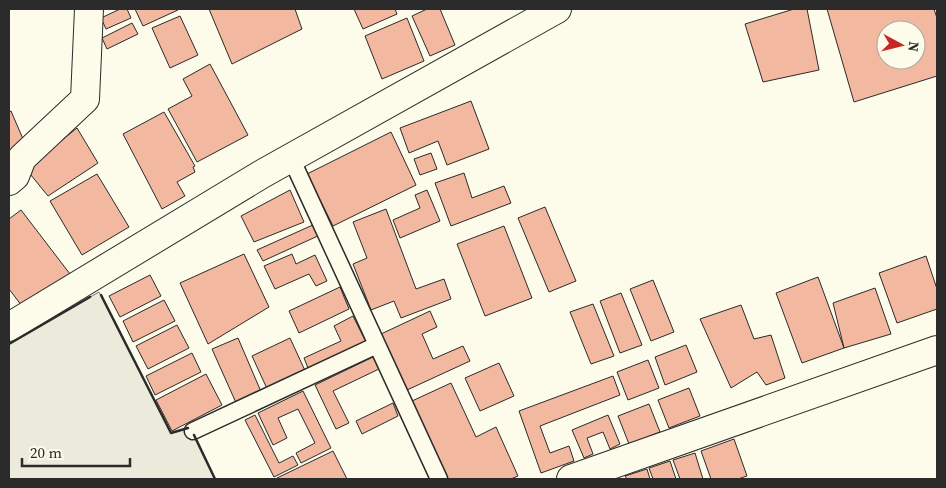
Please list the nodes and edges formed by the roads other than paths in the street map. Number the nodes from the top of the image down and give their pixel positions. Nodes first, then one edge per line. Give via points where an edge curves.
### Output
1 (89, 9) edge
2 (557, 9) edge
3 (291, 158) junction
4 (9, 181) edge
5 (9, 326) edge
6 (377, 345) junction
7 (937, 350) edge
8 (193, 431) dead end
9 (438, 479) edge
10 (571, 479) edge

1 - 4 street via 85,99 22,158 15,176
2 - 3 street
3 - 5 street
3 - 6 lane
6 - 8 lane
6 - 9 lane
7 - 10 street

